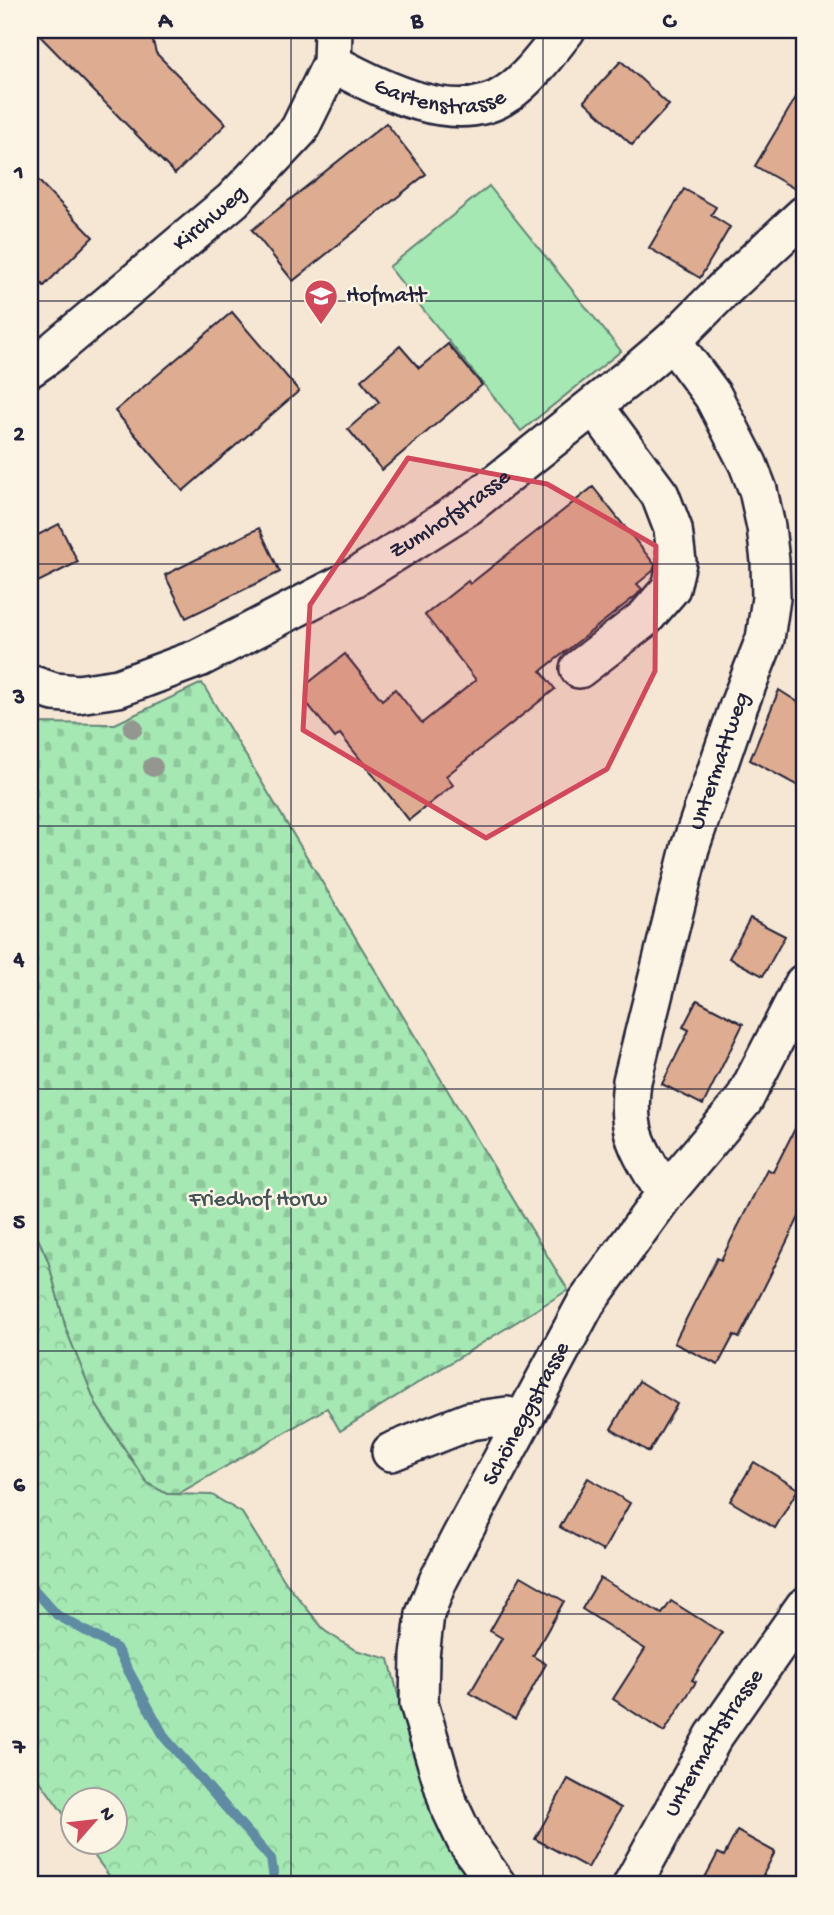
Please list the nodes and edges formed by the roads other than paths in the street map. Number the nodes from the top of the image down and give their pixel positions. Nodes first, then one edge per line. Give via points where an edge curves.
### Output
1 (566, 30) edge
2 (332, 46) edge
3 (804, 215) edge
4 (672, 341) junction
5 (30, 368) edge
6 (594, 406) junction
7 (579, 669) dead end
8 (30, 684) edge
9 (804, 983) edge
10 (665, 1194) junction
11 (508, 1416) dead end
12 (391, 1452) dead end
13 (804, 1607) edge
14 (498, 1885) edge
15 (632, 1885) edge

1 - 2 street, Gartenstrasse via 506,95 473,108 430,105 364,80
2 - 5 street, Kirchweg via 299,130 233,200
3 - 4 street, Zumhofstrasse
4 - 6 street, Zumhofstrasse
4 - 10 street, Untermattweg via 713,396 748,464 766,527 771,598 765,639 690,848 632,1081 632,1132
6 - 7 street via 660,495 673,529 677,562 671,588 645,618
6 - 8 street, Zumhofstrasse via 468,506 354,578 199,658 104,691 54,692
9 - 10 street, Schöneggstrasse via 744,1100
10 - 14 street, Schöneggstrasse via 581,1313 460,1538 425,1614 419,1704 449,1805 466,1841
11 - 12 street via 470,1421
13 - 15 street, Untermattstrasse via 714,1735

